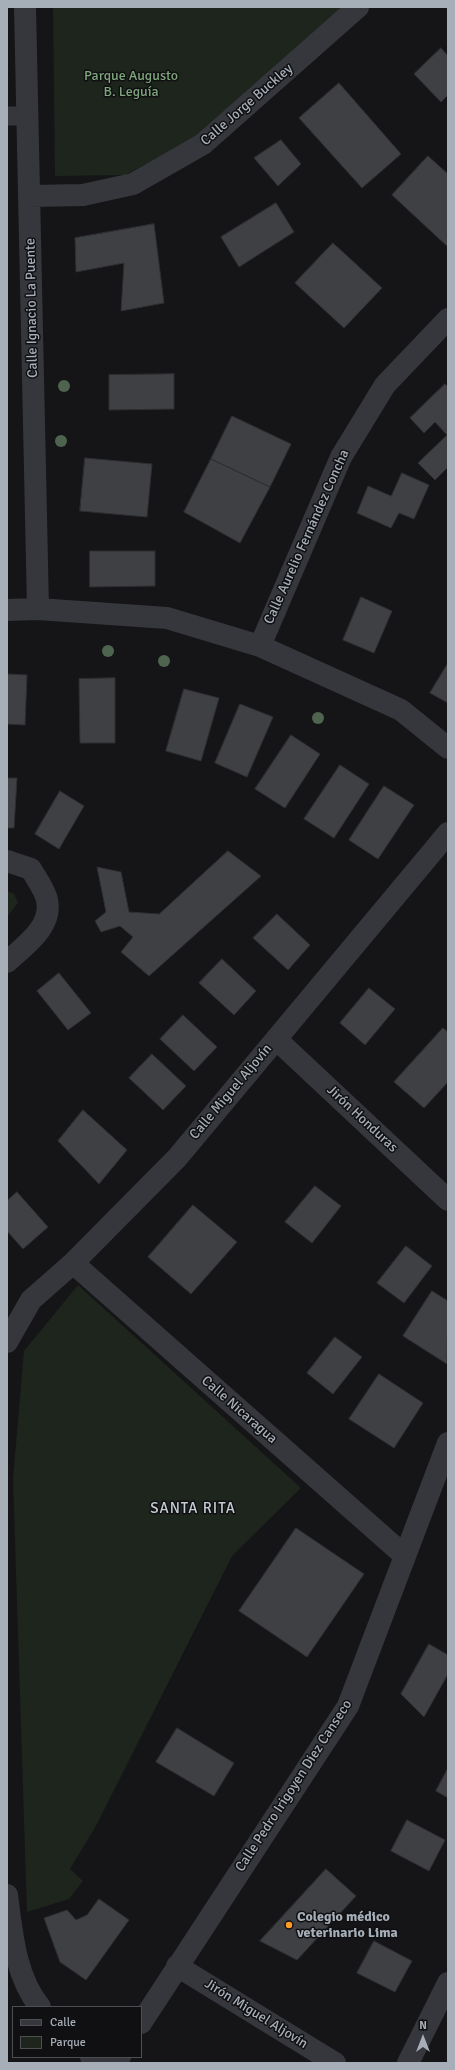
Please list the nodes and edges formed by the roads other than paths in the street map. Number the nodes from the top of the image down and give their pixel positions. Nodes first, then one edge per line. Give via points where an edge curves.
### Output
1 (25, 7) edge
2 (358, 7) edge
3 (17, 116) edge
4 (30, 196) junction
5 (448, 319) edge
6 (38, 609) junction
7 (7, 610) edge
8 (260, 646) junction
9 (448, 748) edge
10 (448, 833) edge
11 (7, 861) edge
12 (7, 962) edge
13 (276, 1038) junction
14 (448, 1200) edge
15 (73, 1263) junction
16 (7, 1342) edge
17 (448, 1443) edge
18 (405, 1556) junction
19 (7, 1896) edge
20 (177, 1966) junction
21 (448, 1983) edge
22 (39, 2006) edge
23 (142, 2021) edge
24 (335, 2063) edge
25 (408, 2063) edge

1 - 3 street, Calle Ignacio La Puente
2 - 4 street, Calle Jorge Buckley via 203,144 165,166 126,186 84,195
3 - 4 street, Calle Ignacio La Puente
4 - 6 street, Calle Ignacio La Puente
5 - 8 street, Calle Aurelio Fernández Concha via 385,385 340,457
6 - 7 street
6 - 8 street via 167,618
8 - 9 street via 401,710
10 - 13 street, Calle Miguel Aljovín
11 - 12 street via 31,869 47,900 46,917 39,932
13 - 14 street, Jirón Honduras
13 - 15 street, Calle Miguel Aljovín via 177,1158
15 - 16 street, Calle Miguel Aljovín via 31,1300
15 - 18 street, Calle Nicaragua
17 - 18 street, Calle Pedro Irigoyen Diez Canseco
18 - 20 street, Calle Pedro Irigoyen Diez Canseco via 348,1706
19 - 22 street via 15,1952 32,1997
20 - 23 street, Calle Pedro Irigoyen Diez Canseco
20 - 24 street, Jirón Miguel Aljovín
21 - 25 street

